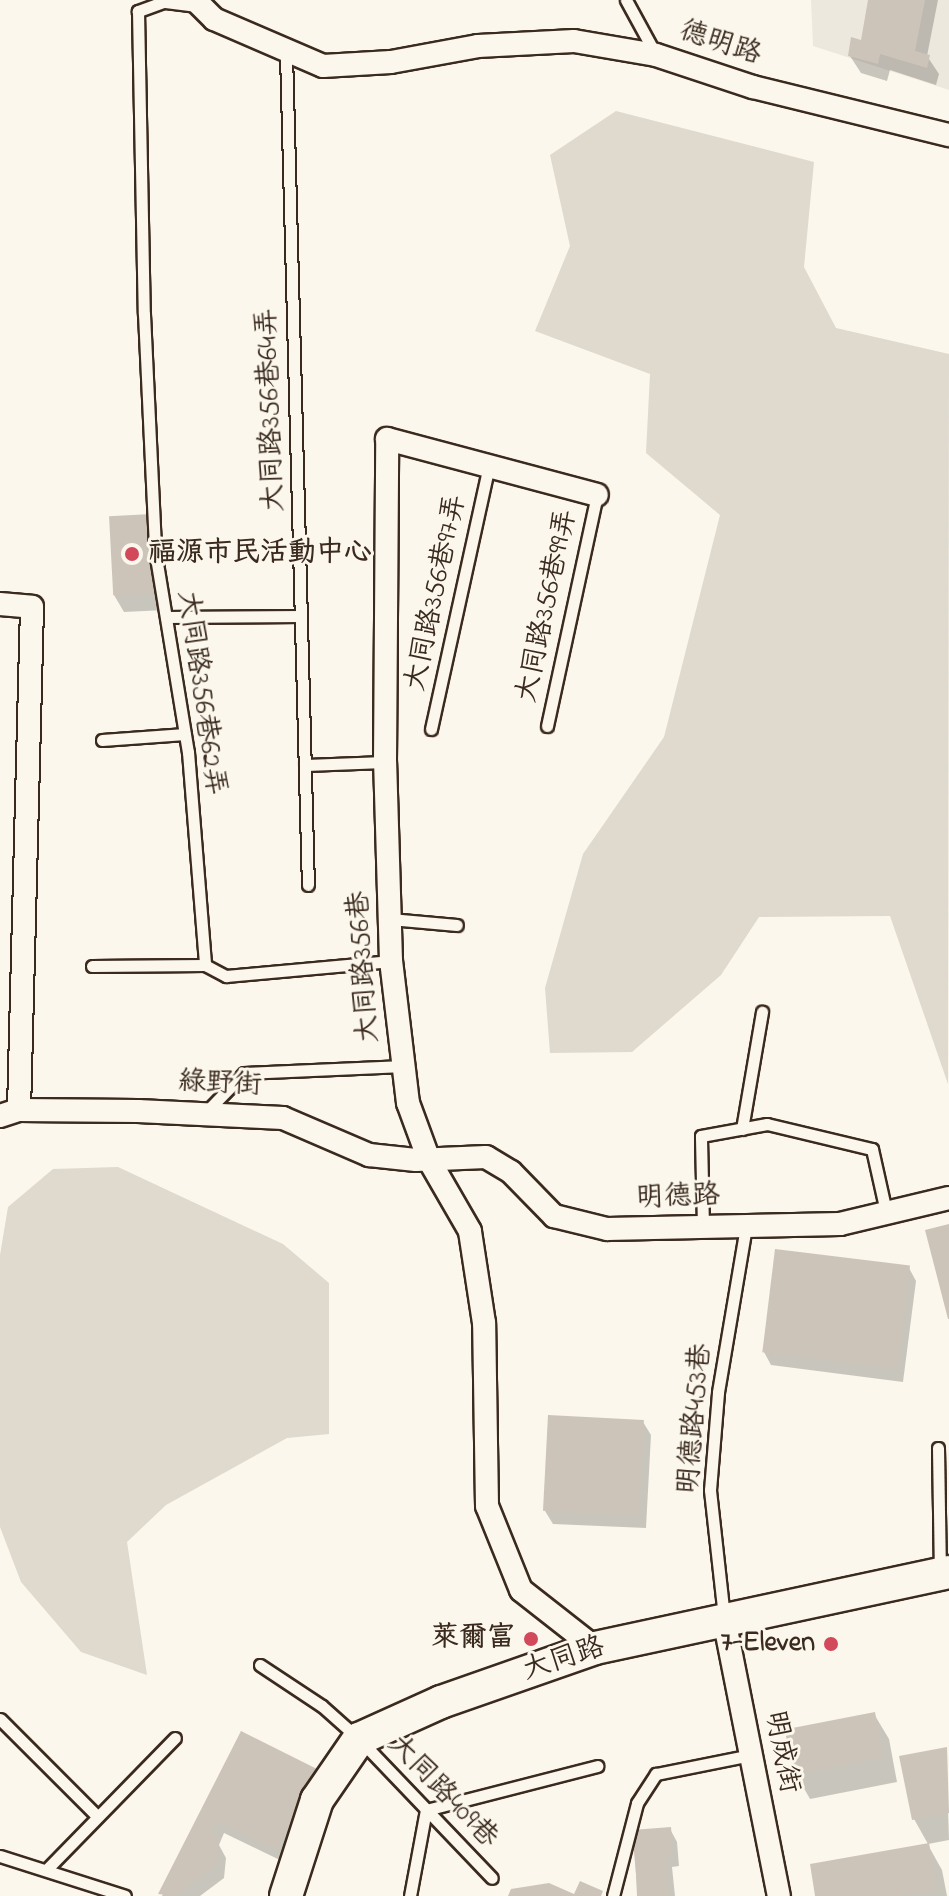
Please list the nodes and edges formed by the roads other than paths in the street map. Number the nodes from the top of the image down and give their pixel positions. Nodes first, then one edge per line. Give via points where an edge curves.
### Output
1 (626, 0) edge
2 (196, 3) edge
3 (286, 53) junction
4 (656, 55) junction
5 (949, 135) edge
6 (489, 466) junction
7 (597, 495) joint
8 (0, 604) edge
9 (301, 616) junction
10 (166, 617) junction
11 (547, 726) dead end
12 (431, 729) dead end
13 (185, 734) junction
14 (102, 740) dead end
15 (385, 762) junction
16 (305, 765) junction
17 (308, 885) dead end
18 (390, 919) junction
19 (457, 925) dead end
20 (391, 961) junction
21 (205, 965) junction
22 (92, 966) dead end
23 (762, 1012) dead end
24 (404, 1066) junction
25 (10, 1113) edge
26 (205, 1113) junction
27 (742, 1129) junction
28 (429, 1160) junction
29 (949, 1198) edge
30 (887, 1217) junction
31 (746, 1225) junction
32 (703, 1226) junction
33 (938, 1448) dead end
34 (945, 1573) edge
35 (724, 1619) junction
36 (595, 1648) junction
37 (260, 1665) dead end
38 (0, 1719) edge
39 (175, 1738) dead end
40 (359, 1739) junction
41 (751, 1755) junction
42 (597, 1766) dead end
43 (426, 1810) junction
44 (97, 1816) junction
45 (0, 1856) edge
46 (47, 1869) junction
47 (492, 1878) dead end
48 (125, 1896) edge
49 (286, 1896) edge
50 (410, 1896) edge
51 (613, 1896) edge
52 (779, 1896) edge

1 - 4 lane
2 - 3 street, 德明路
2 - 10 lane, 大同路356巷62弄 via 163,2 138,11 144,329 155,551
3 - 4 street, 德明路 via 323,66 391,62 478,46 574,41
3 - 9 lane, 大同路356巷64弄
4 - 5 street, 德明路 via 753,87
6 - 7 street, 大同路356巷
6 - 12 lane, 大同路356巷97弄
6 - 15 street, 大同路356巷 via 387,439
7 - 11 lane, 大同路356巷99弄
8 - 25 street via 32,607
9 - 10 lane
9 - 16 lane, 大同路356巷64弄
10 - 13 lane, 大同路356巷62弄
13 - 14 lane
13 - 21 lane, 大同路356巷62弄
15 - 16 lane
15 - 18 street, 大同路356巷
16 - 17 lane, 大同路356巷64弄
18 - 19 lane
18 - 20 street, 大同路356巷
20 - 21 lane via 226,976
20 - 24 street, 大同路356巷
21 - 22 lane
23 - 27 lane
24 - 26 lane via 244,1073
24 - 28 street, 大同路356巷 via 408,1103
25 - 26 street, 綠野街
26 - 28 street, 綠野街 via 283,1118 369,1155
27 - 30 lane via 767,1124 872,1149
27 - 32 lane via 701,1136
28 - 32 street, 明德路 via 486,1157 511,1172 554,1216 594,1226 654,1232
28 - 36 street, 大同路356巷 via 470,1231 484,1323 487,1506 521,1590
29 - 30 street, 明德路
30 - 31 street, 明德路 via 840,1224
31 - 32 street, 明德路
31 - 35 lane, 明德路453巷 via 718,1392 710,1490
33 - 34 lane
34 - 35 street, 大同路
35 - 36 street, 大同路
35 - 41 street, 明成街
36 - 40 street, 大同路 via 441,1702
37 - 40 lane, 大同路409巷 via 322,1706
38 - 44 lane
39 - 44 lane
40 - 43 lane, 大同路409巷
40 - 49 street via 317,1800
41 - 51 lane via 656,1774 637,1803
41 - 52 street, 明成街
42 - 43 lane
43 - 47 lane, 大同路409巷
43 - 50 lane
44 - 46 lane
45 - 46 lane
46 - 48 lane

